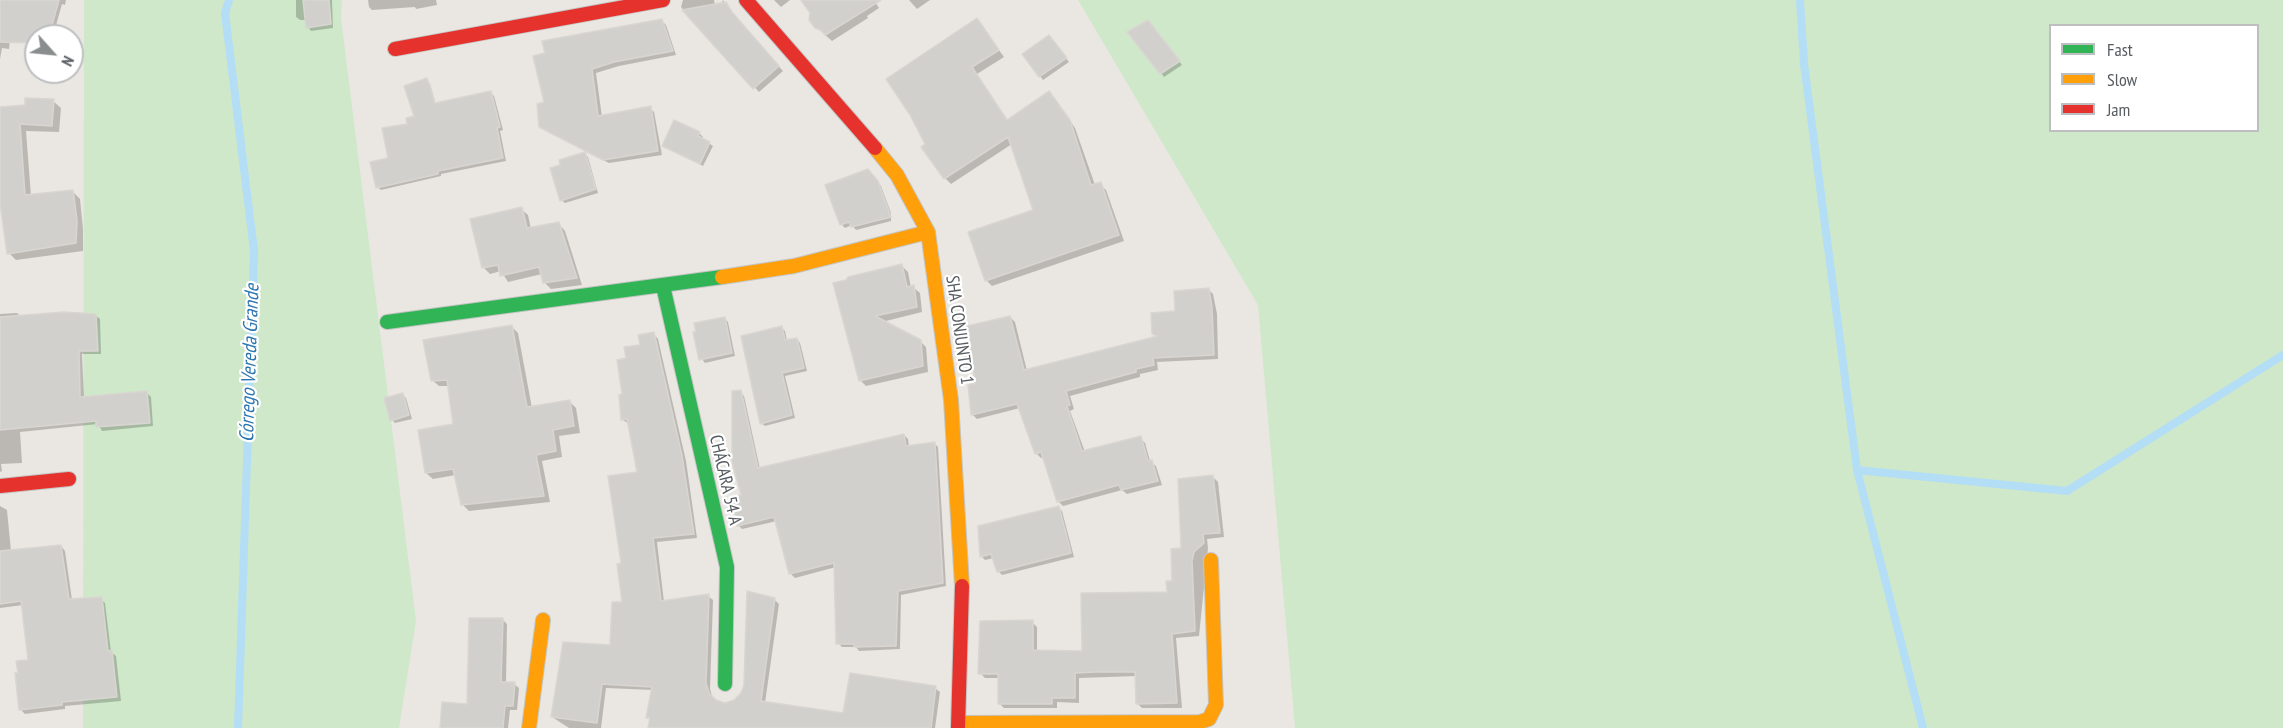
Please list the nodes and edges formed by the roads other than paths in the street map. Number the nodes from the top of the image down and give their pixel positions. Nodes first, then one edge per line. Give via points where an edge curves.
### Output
1 (663, 0) edge
2 (746, 0) edge
3 (395, 49) dead end
4 (928, 232) junction
5 (663, 286) junction
6 (387, 321) dead end
7 (69, 478) dead end
8 (0, 486) edge
9 (1211, 560) dead end
10 (543, 620) dead end
11 (724, 684) dead end
12 (958, 725) edge
13 (530, 728) edge

1 - 3 street
2 - 4 street, SHA CONJUNTO 1 via 897,176
4 - 5 street via 794,266
4 - 12 street, SHA CONJUNTO 1 via 951,400 962,574
5 - 6 street
5 - 11 street, CHÁCARA 54 A via 727,567
7 - 8 street
9 - 12 street via 1216,705 1209,719
10 - 13 street

